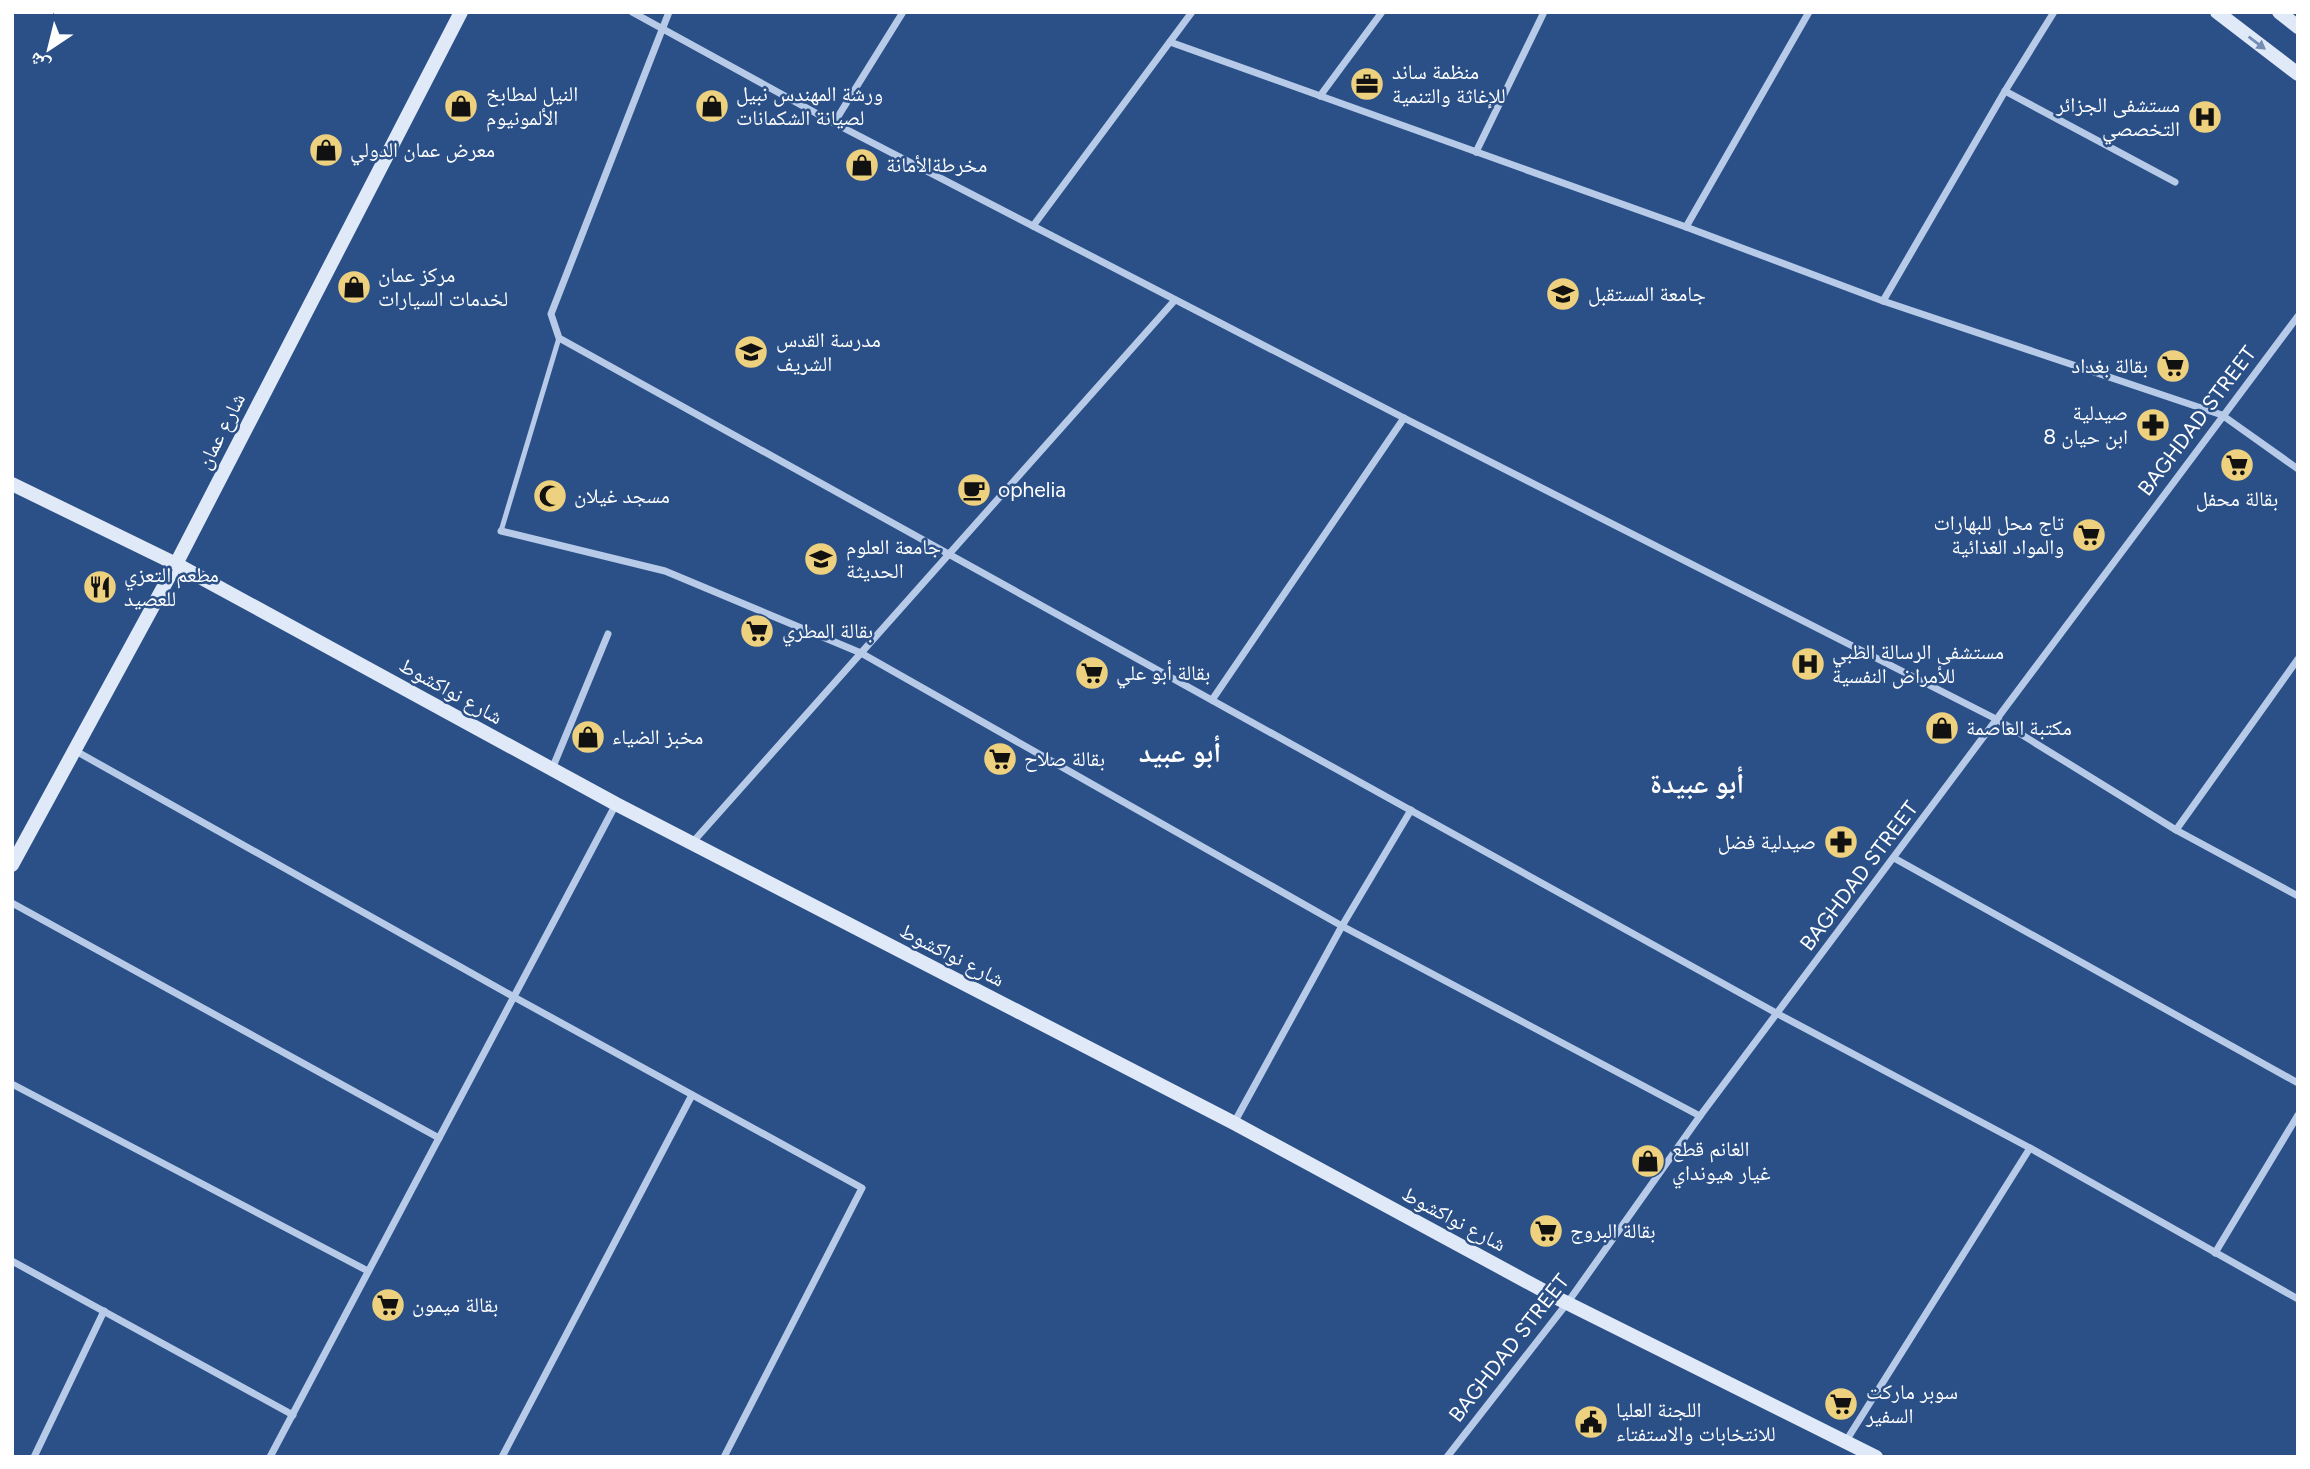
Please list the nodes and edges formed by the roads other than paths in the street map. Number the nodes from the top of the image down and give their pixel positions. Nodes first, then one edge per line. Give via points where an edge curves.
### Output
1 (461, 12) edge
2 (632, 12) edge
3 (669, 12) edge
4 (903, 12) edge
5 (1192, 12) edge
6 (1382, 12) edge
7 (1544, 12) edge
8 (1809, 12) edge
9 (2054, 12) edge
10 (2217, 12) edge
11 (2279, 12) edge
12 (2298, 27) edge
13 (661, 28) junction
14 (1170, 42) junction
15 (2298, 74) edge
16 (2005, 91) junction
17 (1320, 96) junction
18 (834, 124) junction
19 (1476, 152) junction
20 (2175, 182) dead end
21 (1033, 226) junction
22 (1686, 227) junction
23 (1175, 300) junction
24 (1883, 301) junction
25 (2298, 316) edge
26 (559, 338) junction
27 (2222, 415) junction
28 (1404, 418) junction
29 (2298, 470) edge
30 (13, 486) edge
31 (502, 531) joint
32 (949, 555) junction
33 (176, 564) junction
34 (608, 634) dead end
35 (861, 653) junction
36 (2298, 659) edge
37 (2289, 673) junction
38 (2298, 679) edge
39 (1212, 700) junction
40 (1998, 720) junction
41 (74, 750) junction
42 (552, 770) junction
43 (616, 804) junction
44 (1411, 810) junction
45 (2176, 830) junction
46 (691, 844) junction
47 (1894, 858) junction
48 (12, 865) edge
49 (2298, 895) edge
50 (12, 904) edge
51 (1342, 926) junction
52 (514, 997) junction
53 (1778, 1014) junction
54 (2298, 1083) edge
55 (12, 1084) edge
56 (692, 1095) junction
57 (2298, 1115) edge
58 (1700, 1116) junction
59 (1234, 1123) junction
60 (439, 1138) junction
61 (2030, 1148) junction
62 (2215, 1253) junction
63 (12, 1261) edge
64 (368, 1271) junction
65 (2298, 1299) edge
66 (1569, 1302) junction
67 (104, 1311) junction
68 (293, 1415) junction
69 (1846, 1441) junction
70 (34, 1457) edge
71 (270, 1457) edge
72 (502, 1457) edge
73 (724, 1457) edge
74 (1447, 1457) edge
75 (1876, 1457) edge

1 - 33 street, شارع عمان
2 - 13 street
3 - 13 street
4 - 18 street
5 - 14 street
6 - 17 street
7 - 19 street
8 - 22 street
9 - 16 street
10 -> 15 street
11 - 12 street
13 - 18 street
13 - 26 street via 551,314
14 - 17 street
14 - 21 street
16 - 20 street
16 - 24 street
17 - 19 street
18 - 21 street
19 - 22 street
21 - 23 street
22 - 24 street
23 - 28 street
23 - 32 street
24 - 27 street
25 - 27 street, BAGHDAD STREET
26 - 31 lane
26 - 32 street
27 - 29 street
27 - 40 street, BAGHDAD STREET
28 - 39 street
28 - 40 street
30 - 33 street, شارع نواكشوط
31 - 35 street via 665,571
32 - 35 street
32 - 39 street
33 - 41 street, شارع عمان
33 - 42 street, شارع نواكشوط
34 - 42 street
35 - 46 street
35 - 51 street
36 - 37 street
37 - 38 street
37 - 45 street
39 - 44 street
40 - 45 street
40 - 47 street, BAGHDAD STREET
41 - 48 street, شارع عمان
41 - 52 street
42 - 43 street, شارع نواكشوط
43 - 46 street, شارع نواكشوط
43 - 52 street
44 - 51 street
44 - 53 street
45 - 49 street
46 - 59 street, شارع نواكشوط
47 - 53 street, BAGHDAD STREET
47 - 54 street
50 - 60 street
51 - 58 street
51 - 59 street
52 - 56 street
52 - 60 street
53 - 58 street, BAGHDAD STREET
53 - 61 street
55 - 64 street
56 - 72 street
56 - 73 street via 862,1188
57 - 62 street
58 - 66 street, BAGHDAD STREET
59 - 66 street, شارع نواكشوط
60 - 64 street
61 - 62 street
61 - 69 street
62 - 65 street
63 - 67 street
64 - 68 street
66 - 69 street, شارع نواكشوط
66 - 74 street, BAGHDAD STREET
67 - 68 street
67 - 70 street
68 - 71 street
69 - 75 street, شارع نواكشوط

